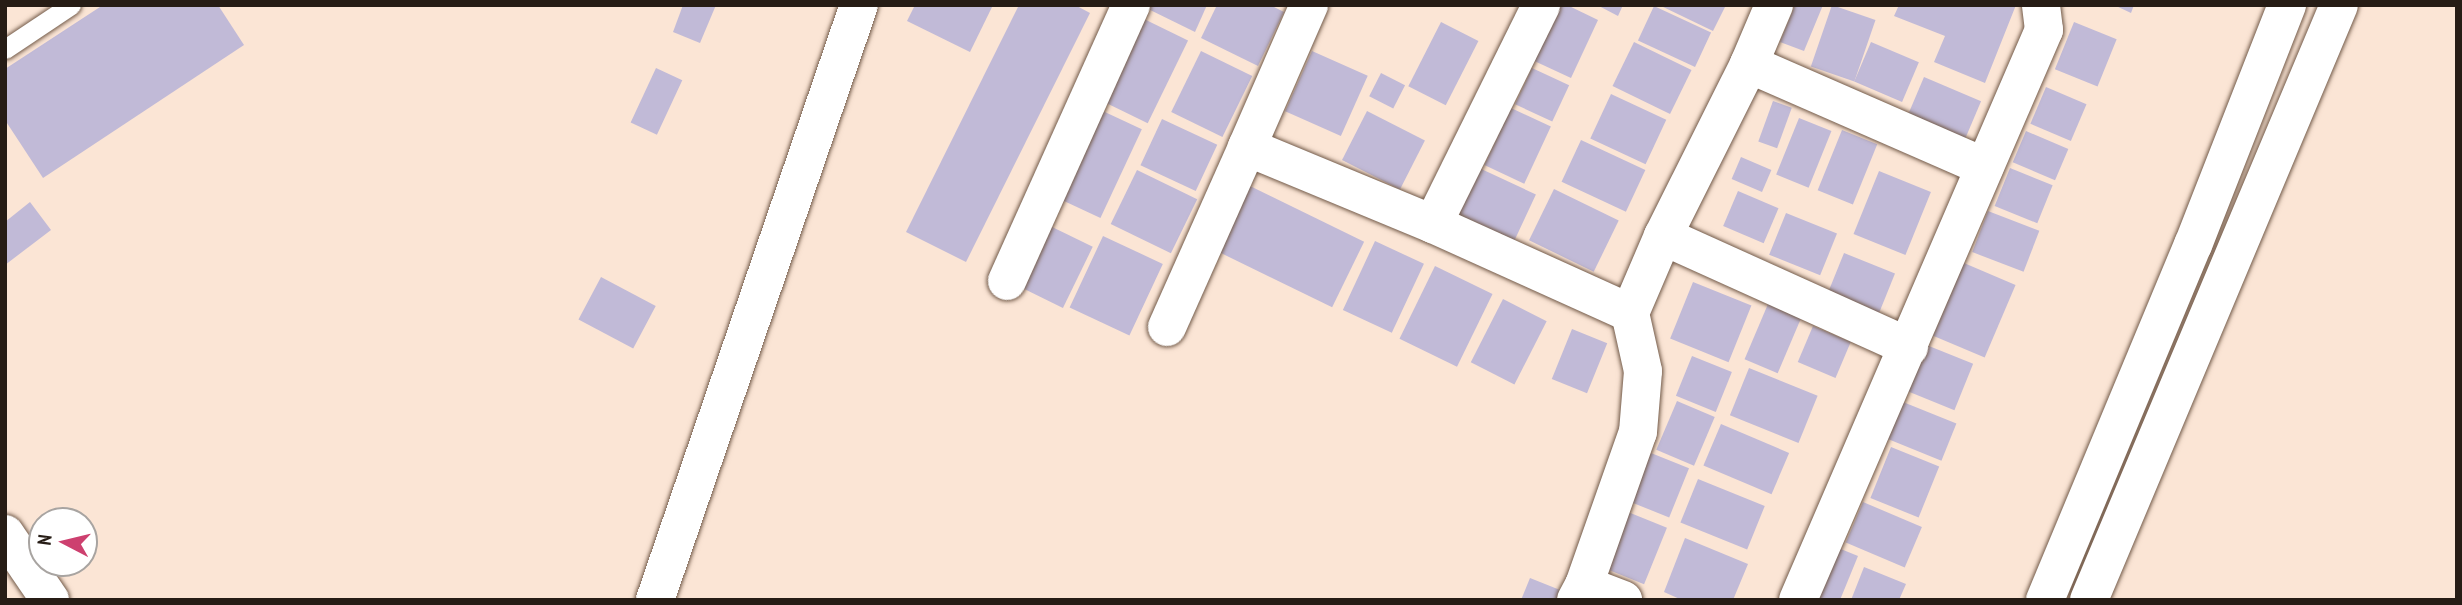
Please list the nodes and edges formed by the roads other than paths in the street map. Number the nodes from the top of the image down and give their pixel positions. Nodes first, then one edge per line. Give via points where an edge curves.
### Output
1 (71, 5) edge
2 (859, 5) edge
3 (1131, 5) edge
4 (1309, 5) edge
5 (1774, 5) edge
6 (2041, 5) edge
7 (2287, 5) edge
8 (2339, 5) edge
9 (1537, 6) edge
10 (5, 50) edge
11 (1749, 64) junction
12 (1247, 147) junction
13 (1985, 167) junction
14 (1433, 223) junction
15 (1663, 236) junction
16 (1007, 281) dead end
17 (1630, 313) junction
18 (1167, 327) dead end
19 (1909, 347) junction
20 (5, 534) edge
21 (1580, 592) edge
22 (50, 600) edge
23 (655, 600) edge
24 (1623, 600) edge
25 (1798, 600) edge
26 (2045, 600) edge
27 (2089, 600) edge

1 - 10 lane
2 - 23 street
3 - 16 street
4 - 12 street
5 - 11 street
6 - 13 street via 2044,30
7 - 26 street
8 - 27 street
9 - 14 street
11 - 13 street
11 - 15 street
12 - 14 street
12 - 18 street
13 - 19 street
14 - 17 street
15 - 17 street
15 - 19 street
17 - 21 street via 1643,371 1638,432
19 - 25 street
20 - 22 street
21 - 24 street

